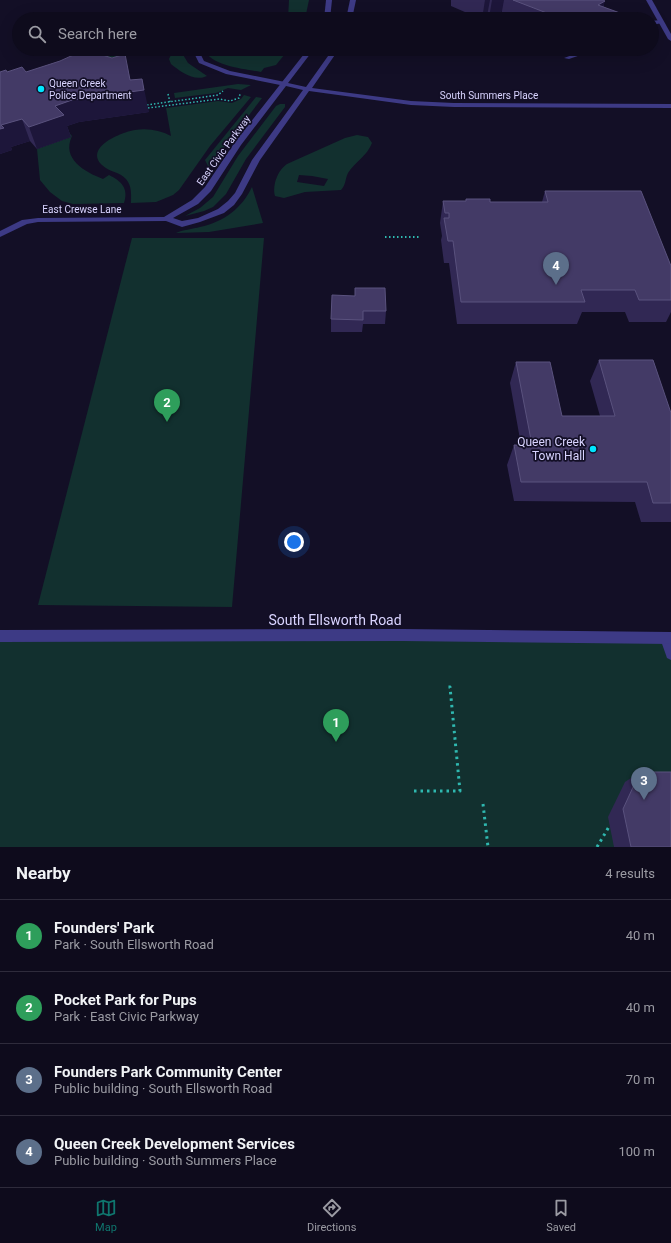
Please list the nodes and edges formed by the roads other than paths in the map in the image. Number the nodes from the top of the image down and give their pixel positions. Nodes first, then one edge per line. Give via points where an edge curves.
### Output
1 (329, 0) edge
2 (353, 0) edge
3 (649, 0) edge
4 (328, 12) edge
5 (350, 12) edge
6 (655, 12) edge
7 (660, 22) edge
8 (671, 39) edge
9 (198, 56) edge
10 (306, 56) edge
11 (331, 56) edge
12 (573, 56) edge
13 (567, 58) dead end
14 (286, 84) junction
15 (308, 89) junction
16 (671, 106) edge
17 (166, 219) junction
18 (0, 234) edge
19 (0, 636) edge
20 (669, 638) edge
21 (671, 654) edge

1 - 4 street
2 - 5 street
3 - 6 street
7 - 8 street
9 - 14 street, South Summers Place via 201,62 228,73
10 - 14 street, East Civic Parkway
11 - 15 street
12 - 13 street
14 - 15 street, South Summers Place
14 - 17 street, East Civic Parkway via 238,144 208,189 195,202
15 - 16 street, South Summers Place via 411,103
15 - 17 street via 256,160 231,203 221,211 200,220 182,224
17 - 18 street, East Crewse Lane via 38,220 25,222
19 - 20 street, South Ellsworth Road via 403,635
20 - 21 street

